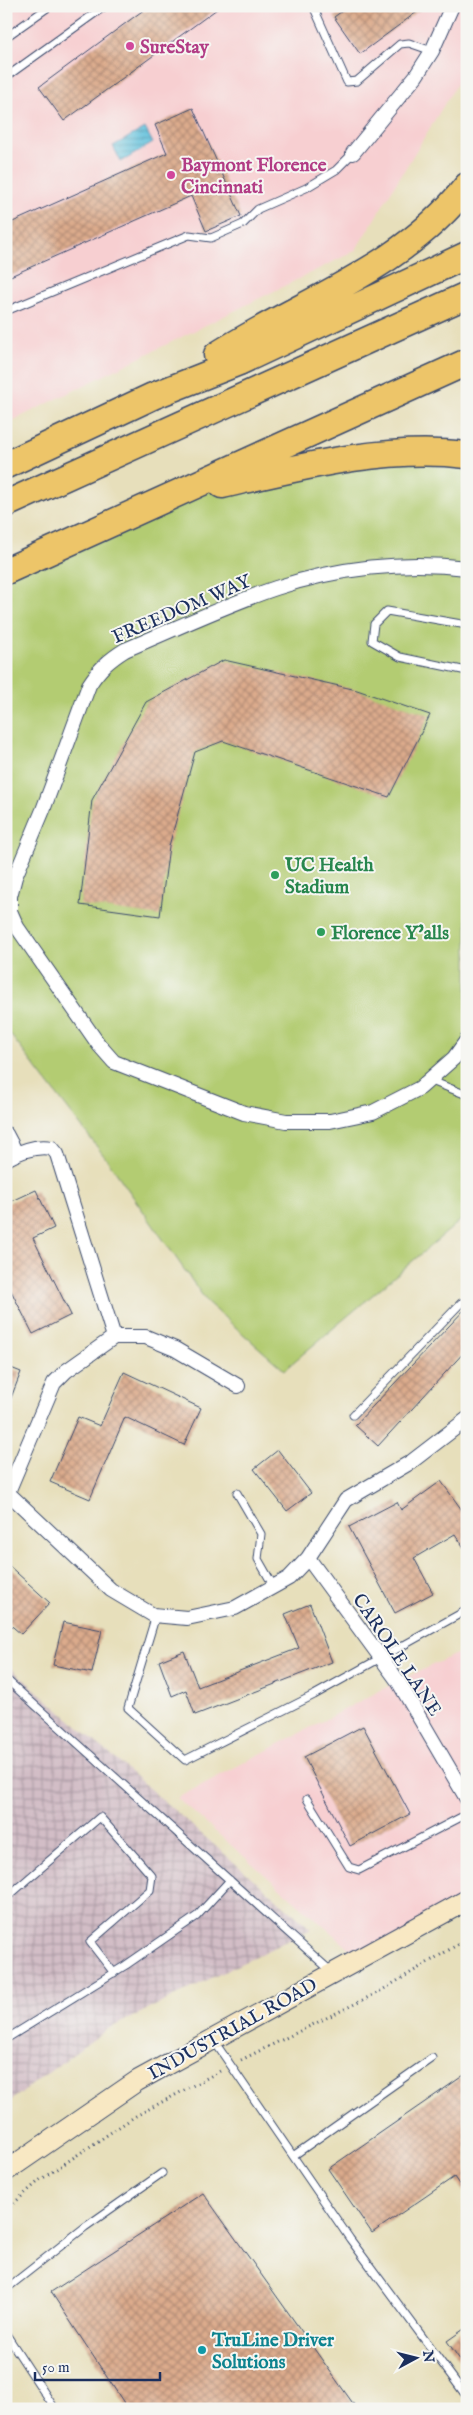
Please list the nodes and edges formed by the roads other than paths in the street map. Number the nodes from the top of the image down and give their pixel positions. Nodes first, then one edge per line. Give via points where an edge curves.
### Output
1 (50, 6) edge
2 (105, 6) edge
3 (313, 6) edge
4 (452, 6) edge
5 (6, 37) edge
6 (432, 52) junction
7 (6, 77) edge
8 (354, 153) joint
9 (467, 186) edge
10 (467, 255) edge
11 (467, 295) edge
12 (6, 311) edge
13 (467, 362) edge
14 (153, 396) junction
15 (467, 455) edge
16 (6, 465) edge
17 (163, 499) junction
18 (6, 504) edge
19 (467, 568) edge
20 (6, 571) edge
21 (467, 625) edge
22 (467, 671) edge
23 (8, 896) edge
24 (466, 1043) edge
25 (429, 1080) junction
26 (467, 1095) edge
27 (6, 1134) edge
28 (11, 1156) edge
29 (467, 1301) edge
30 (114, 1337) junction
31 (238, 1386) dead end
32 (353, 1415) dead end
33 (466, 1421) edge
34 (7, 1492) edge
35 (237, 1493) dead end
36 (308, 1558) junction
37 (274, 1587) junction
38 (467, 1610) edge
39 (156, 1615) junction
40 (382, 1659) junction
41 (6, 1679) edge
42 (307, 1799) dead end
43 (467, 1799) edge
44 (467, 1814) edge
45 (230, 1880) junction
46 (6, 1898) edge
47 (467, 1900) edge
48 (114, 1973) junction
49 (333, 1973) junction
50 (212, 2038) junction
51 (6, 2039) edge
52 (432, 2058) dead end
53 (293, 2156) junction
54 (6, 2171) edge
55 (162, 2173) dead end
56 (6, 2289) edge
57 (6, 2334) edge
58 (467, 2397) edge
59 (55, 2409) edge

1 - 5 lane
2 - 7 lane
3 - 6 lane via 347,82 357,81 400,44 409,43
4 - 6 street
6 - 8 street
8 - 12 lane via 336,170 306,188 258,209 243,224 211,238 189,235
9 - 14 highway via 401,250 342,287 233,345
10 - 14 highway via 239,362
11 - 18 highway
13 - 17 highway
14 - 16 highway
15 - 17 highway via 419,454 315,464
17 - 20 highway
19 - 23 street, FREEDOM WAY via 407,565 321,576 276,588 125,650 113,658 99,669 89,685
21 - 22 lane via 387,611 374,624 372,641 400,657
23 - 25 street via 17,927 114,1062 244,1113 286,1121 330,1121 373,1112
24 - 25 street
25 - 26 lane
27 - 28 street
28 - 30 street via 41,1146 52,1148 57,1154
29 - 32 lane via 461,1303
30 - 31 street via 146,1337 175,1349
30 - 34 street via 54,1383
33 - 36 street via 411,1462 346,1500
34 - 39 street via 112,1590
35 - 37 lane via 261,1534 258,1559
36 - 37 street via 289,1578
36 - 40 street, CAROLE LANE
37 - 39 street via 235,1608 187,1618
38 - 40 lane
39 - 40 lane via 128,1708 185,1760
40 - 43 street, CAROLE LANE
41 - 45 lane
42 - 44 lane via 349,1867 359,1870
45 - 48 lane via 197,1916
45 - 49 lane
46 - 48 lane via 100,1817 152,1876 150,1890 90,1942
47 - 49 main road, INDUSTRIAL ROAD
48 - 51 lane
49 - 50 main road, INDUSTRIAL ROAD
50 - 53 lane
50 - 54 main road, INDUSTRIAL ROAD via 137,2081
52 - 53 lane
53 - 58 lane
55 - 56 lane via 85,2226
57 - 59 lane

